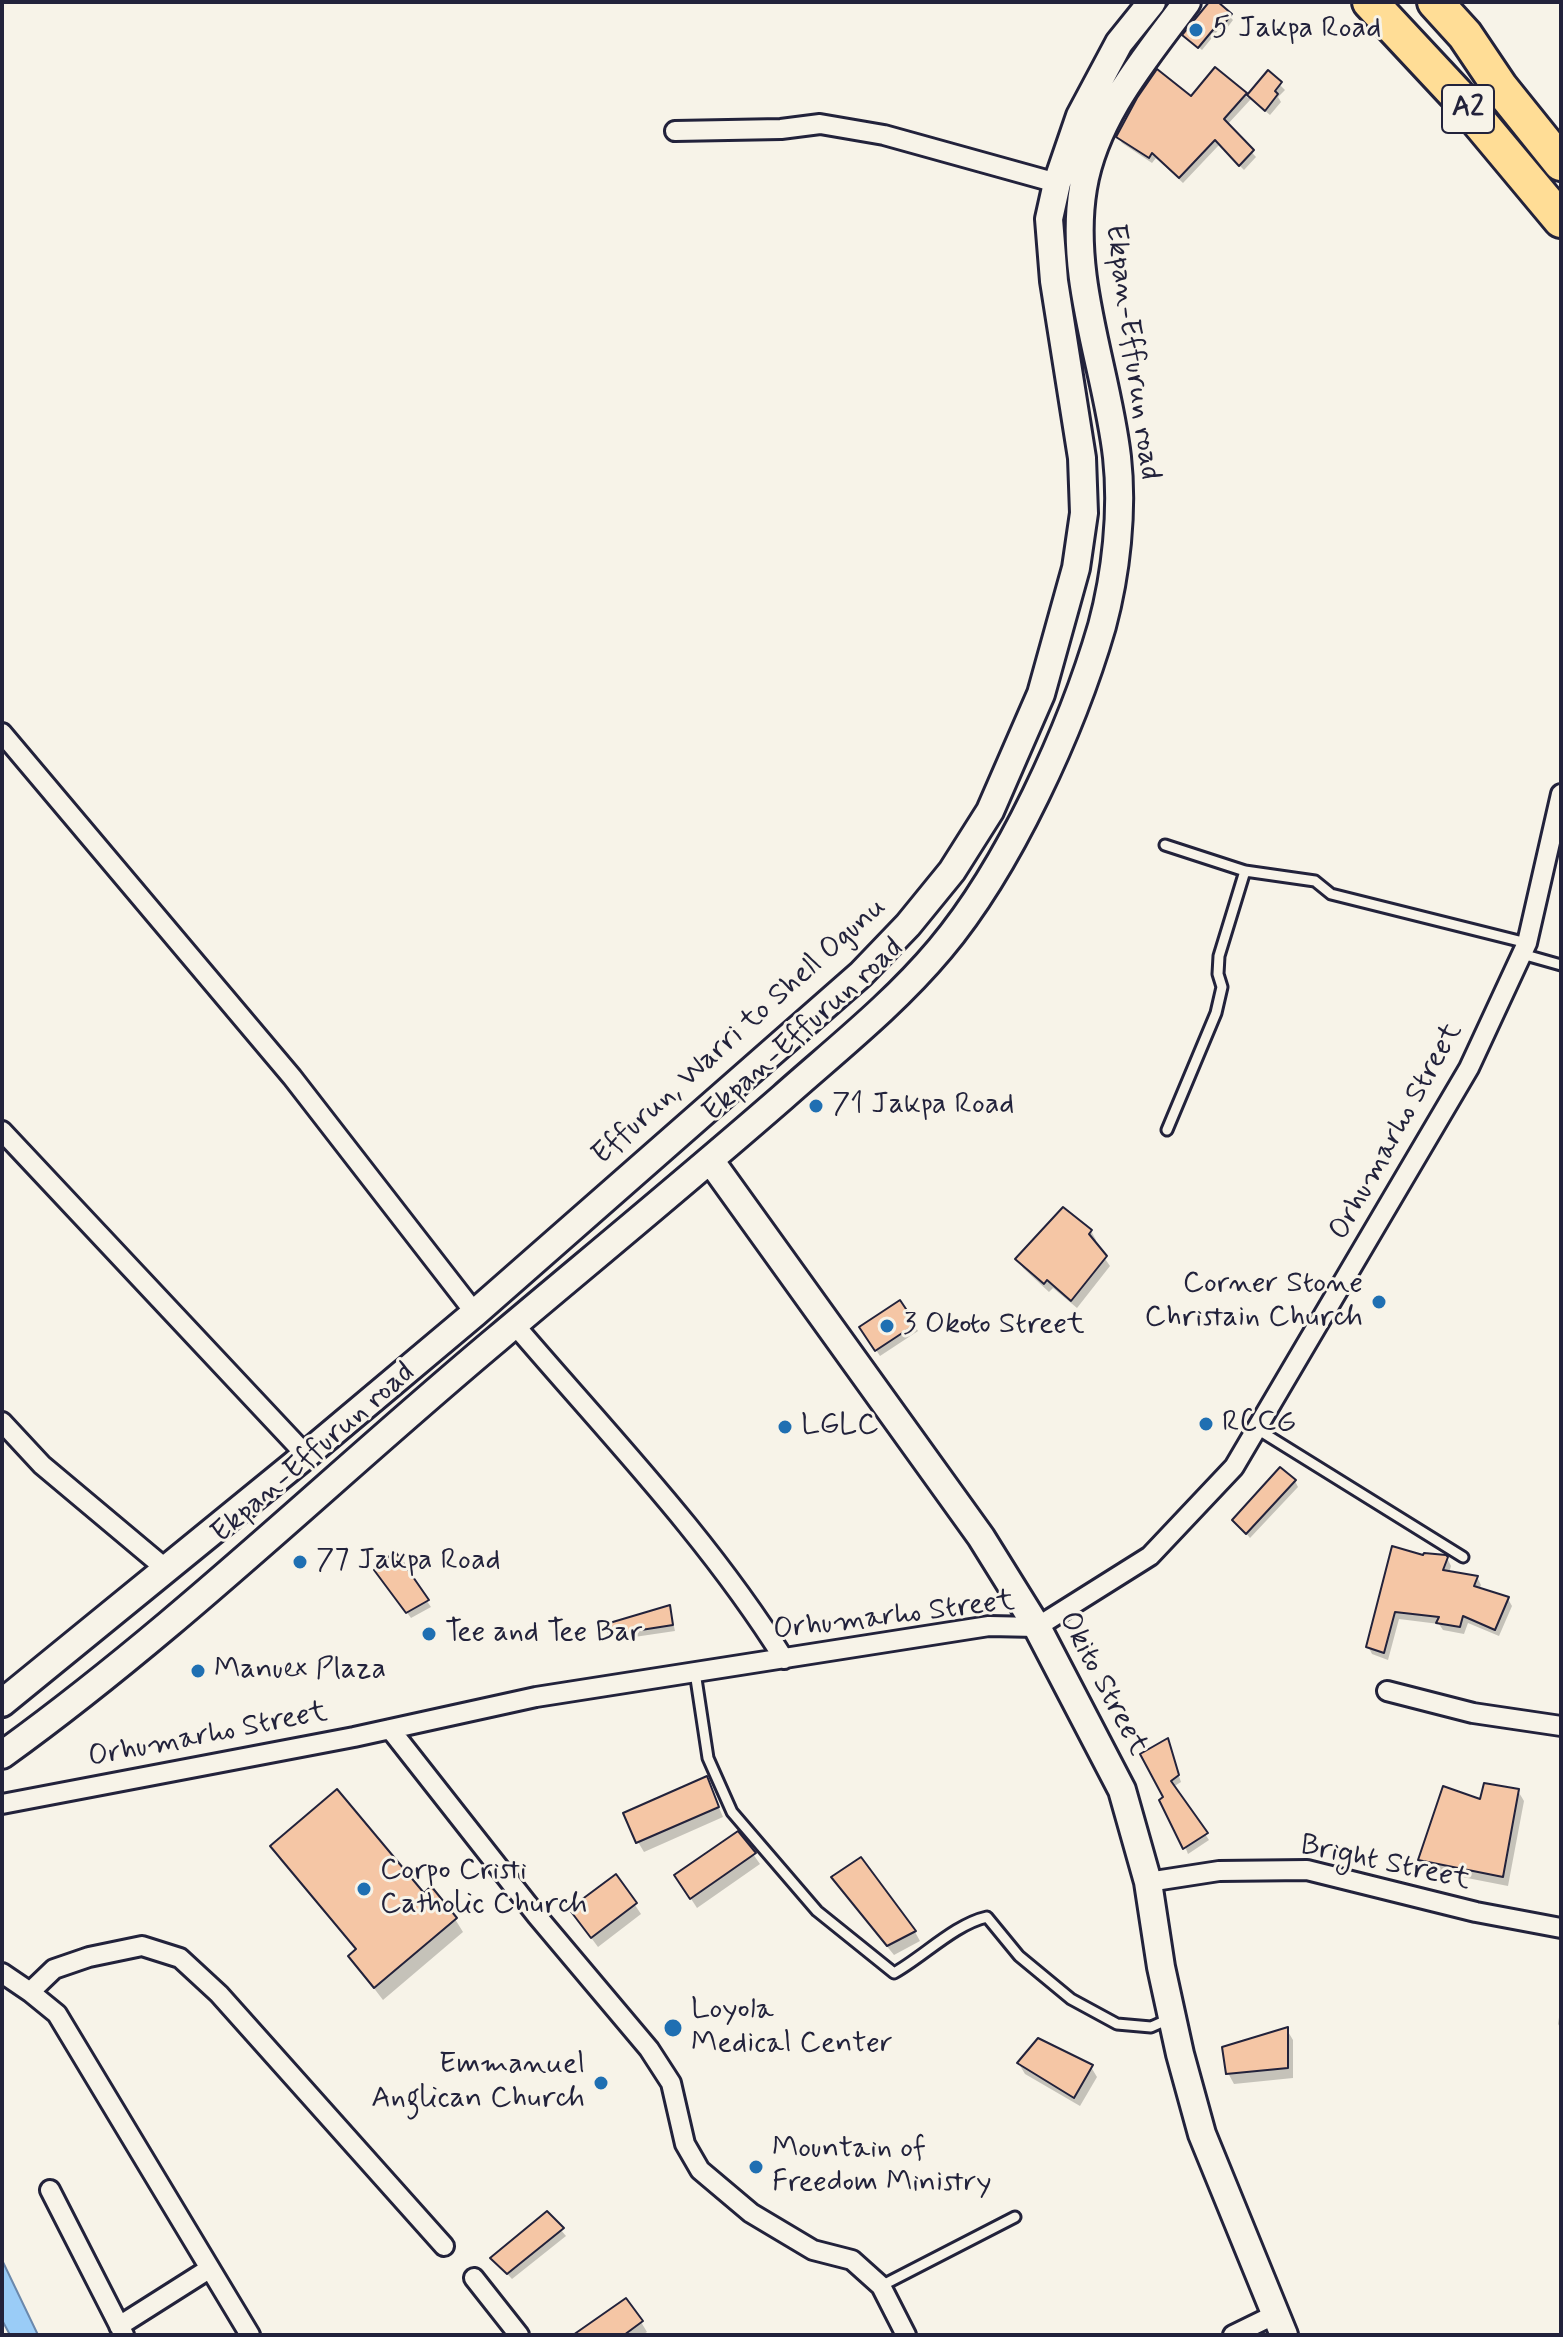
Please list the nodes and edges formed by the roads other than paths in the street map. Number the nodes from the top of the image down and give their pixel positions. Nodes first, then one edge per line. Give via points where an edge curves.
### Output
1 (1152, 2) edge
2 (1187, 2) edge
3 (1370, 2) edge
4 (1435, 2) edge
5 (675, 131) dead end
6 (1561, 163) edge
7 (1057, 183) junction
8 (1561, 220) edge
9 (2, 733) edge
10 (1561, 794) edge
11 (1165, 845) dead end
12 (1245, 871) junction
13 (1524, 949) junction
14 (1561, 965) edge
15 (861, 974) junction
16 (886, 1006) junction
17 (1167, 1130) dead end
18 (2, 1131) edge
19 (710, 1160) junction
20 (475, 1313) junction
21 (514, 1324) junction
22 (2, 1422) edge
23 (1257, 1429) junction
24 (306, 1455) junction
25 (1463, 1557) dead end
26 (166, 1569) junction
27 (1037, 1627) junction
28 (784, 1659) junction
29 (695, 1672) junction
30 (1387, 1691) dead end
31 (2, 1703) edge
32 (1561, 1726) edge
33 (390, 1729) junction
34 (2, 1755) edge
35 (2, 1804) edge
36 (1148, 1882) junction
37 (1561, 1928) edge
38 (2, 1973) edge
39 (30, 1992) junction
40 (1172, 2018) junction
41 (50, 2190) dead end
42 (1015, 2217) dead end
43 (444, 2246) dead end
44 (209, 2269) junction
45 (474, 2278) dead end
46 (881, 2286) junction
47 (1280, 2324) edge
48 (122, 2330) edge
49 (250, 2335) edge
50 (519, 2335) edge
51 (906, 2335) edge
52 (1233, 2335) edge

1 - 7 main road, Effurun, Warri to Shell Ogunu via 1119,43 1080,116
2 - 16 main road, Ekpan-Effurun road via 1112,107 1083,185 1081,263 1117,459 1118,516 1102,624 1042,782 990,879 942,948
3 - 8 highway, A2
4 - 6 highway, A2
5 - 7 street via 820,124 884,135
7 - 15 main road, Effurun, Warri to Shell Ogunu via 1049,219 1054,281 1082,458 1084,513 1076,568 1041,694 990,811 943,882
9 - 20 street via 292,1077
10 - 13 street, Orhumarho Street
11 - 12 lane
12 - 13 lane via 1315,881 1331,894
12 - 17 lane via 1219,956 1222,987 1216,1013
13 - 14 lane
13 - 23 street, Orhumarho Street via 1469,1068
15 - 16 main road
15 - 20 main road, Effurun, Warri to Shell Ogunu
16 - 19 main road, Ekpan-Effurun road
18 - 24 street
19 - 21 main road, Ekpan-Effurun road
19 - 27 main road, Okito Street via 981,1537
20 - 24 main road, Effurun, Warri to Shell Ogunu
21 - 28 street via 691,1529
21 - 34 main road, Ekpan-Effurun road via 204,1593
22 - 26 street via 42,1465
23 - 25 lane
23 - 27 street, Orhumarho Street via 1234,1467 1150,1556
24 - 26 main road, Effurun, Warri to Shell Ogunu
26 - 31 main road, Effurun, Warri to Shell Ogunu
27 - 28 street, Orhumarho Street via 989,1626
27 - 36 main road, Okito Street via 1122,1790
28 - 29 street, Orhumarho Street
29 - 33 street, Orhumarho Street via 536,1697
29 - 40 lane via 708,1758 732,1812 817,1911 894,1973 972,1920 987,1917 1019,1956 1071,1999 1117,2024 1151,2027
30 - 32 street via 1473,1713
33 - 35 street, Orhumarho Street
33 - 46 street via 649,2049 671,2083 685,2144 700,2170 751,2213 813,2250 852,2260
36 - 37 street, Bright Street via 1219,1871 1307,1870
36 - 40 main road, Okito Street
38 - 39 street
39 - 43 street via 54,1969 89,1957 142,1946 180,1958 219,1994
39 - 44 street via 57,2014
40 - 47 main road, Okito Street via 1202,2134
41 - 48 street
42 - 46 lane
44 - 48 street
44 - 49 street
45 - 50 street
46 - 51 street
47 - 52 street

